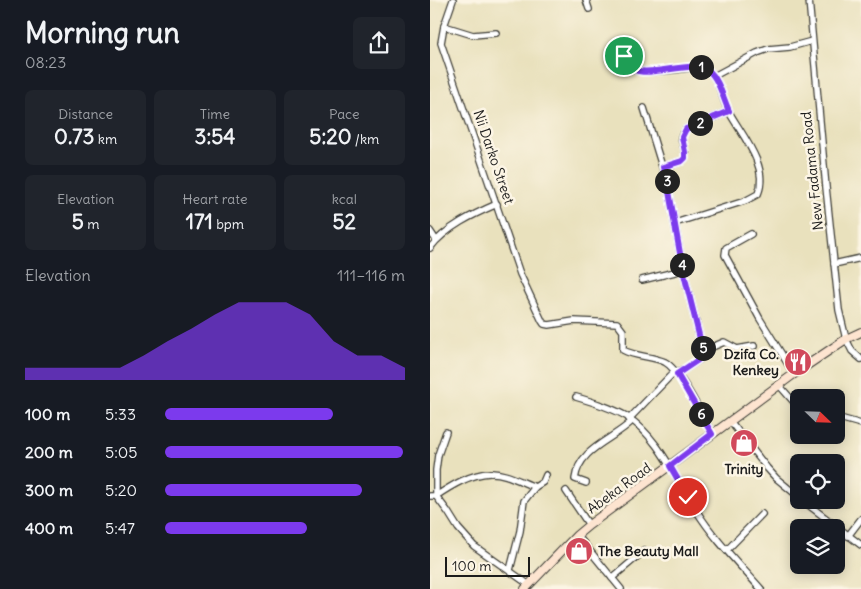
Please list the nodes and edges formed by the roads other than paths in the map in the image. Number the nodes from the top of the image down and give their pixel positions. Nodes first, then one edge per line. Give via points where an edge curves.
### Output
1 (454, 0) edge
2 (586, 0) edge
3 (808, 0) edge
4 (589, 9) dead end
5 (444, 26) junction
6 (496, 33) dead end
7 (812, 42) junction
8 (624, 56) dead end
9 (714, 76) junction
10 (644, 108) dead end
11 (729, 111) junction
12 (663, 167) junction
13 (497, 204) junction
14 (675, 223) junction
15 (430, 232) edge
16 (751, 234) dead end
17 (436, 240) junction
18 (430, 248) edge
19 (861, 258) edge
20 (834, 264) junction
21 (683, 270) junction
22 (642, 280) dead end
23 (861, 332) edge
24 (846, 339) junction
25 (754, 346) dead end
26 (703, 351) junction
27 (861, 359) edge
28 (676, 373) junction
29 (794, 374) junction
30 (779, 385) junction
31 (576, 397) dead end
32 (790, 398) edge
33 (631, 420) junction
34 (730, 420) junction
35 (845, 420) edge
36 (861, 424) edge
37 (446, 432) dead end
38 (712, 434) junction
39 (670, 466) junction
40 (546, 475) dead end
41 (586, 483) dead end
42 (535, 487) junction
43 (790, 489) edge
44 (566, 491) dead end
45 (433, 496) edge
46 (814, 509) edge
47 (762, 514) dead end
48 (861, 520) edge
49 (589, 525) junction
50 (577, 535) junction
51 (848, 536) junction
52 (861, 545) edge
53 (727, 550) junction
54 (644, 551) dead end
55 (510, 570) junction
56 (612, 578) junction
57 (526, 587) edge
58 (621, 589) edge
59 (761, 589) edge

1 - 5 street, Nii Darko Street
2 - 4 street
3 - 7 street, New Fadama Road
5 - 6 street via 473,34
5 - 13 street, Nii Darko Street via 441,44
7 - 9 street via 768,49
7 - 20 street, New Fadama Road
8 - 9 street via 641,72 698,67 707,69
9 - 11 street
10 - 12 street
11 - 12 street via 686,129 682,137 685,158
11 - 14 street via 754,156 759,175 758,194
12 - 14 street
13 - 17 street via 468,218
13 - 28 street, Nii Darko Street via 520,274 544,324 574,321 618,323 623,331 623,350 664,362
14 - 21 street
15 - 17 street
16 - 29 street via 726,248 725,255
17 - 18 street
19 - 20 street
20 - 24 street, New Fadama Road
21 - 22 street
21 - 26 street
23 - 24 street, Abeka Road
24 - 27 street
24 - 29 street, Abeka Road
25 - 26 street via 737,349 726,342
26 - 28 street via 698,360
28 - 33 street
28 - 38 street
29 - 30 street, Abeka Road
30 - 32 street
30 - 34 street, Abeka Road
31 - 33 street via 612,409
33 - 39 street via 648,436
33 - 41 street via 580,461 575,478
34 - 38 street, Abeka Road
34 - 43 street via 772,473
35 - 36 street
37 - 45 street via 437,463
38 - 39 street, Abeka Road
39 - 49 street, Abeka Road
39 - 53 street via 696,511
40 - 42 street via 543,482
42 - 45 street via 491,473 455,484
42 - 55 street via 524,500
44 - 49 street
45 - 55 street via 474,546
46 - 51 street
47 - 53 street
48 - 51 street
49 - 50 street, Abeka Road
50 - 56 street
50 - 57 street, Abeka Road
51 - 52 street
53 - 59 street
54 - 56 street
55 - 57 street
56 - 58 street

